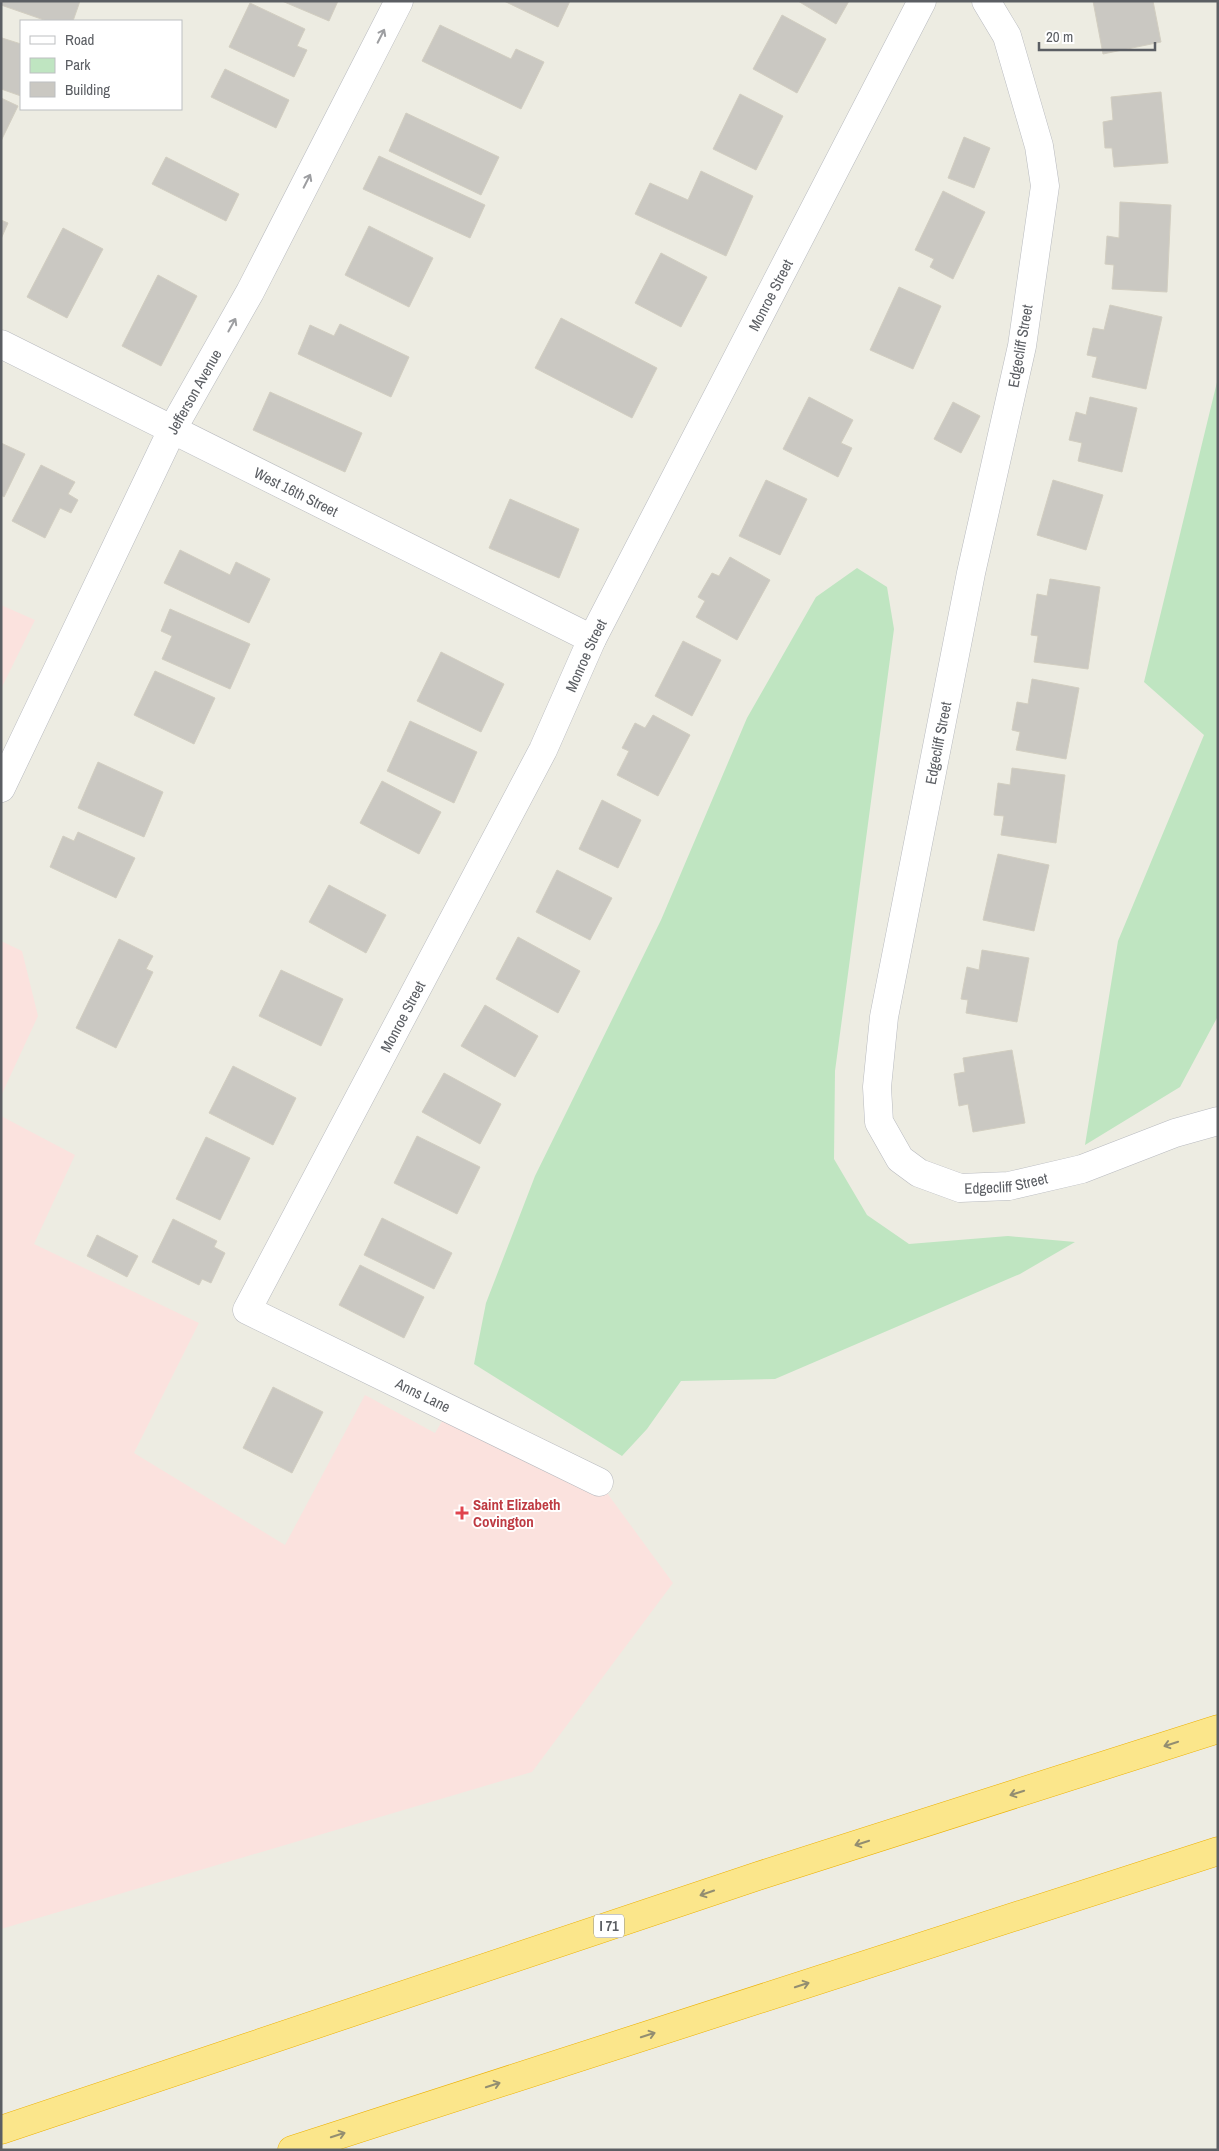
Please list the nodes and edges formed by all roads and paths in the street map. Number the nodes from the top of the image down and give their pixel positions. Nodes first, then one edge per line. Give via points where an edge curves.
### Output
1 (399, 1) edge
2 (922, 1) edge
3 (986, 1) edge
4 (1, 344) edge
5 (173, 428) junction
6 (592, 639) junction
7 (1, 788) edge
8 (1218, 1121) edge
9 (247, 1310) joint
10 (599, 1482) dead end
11 (1218, 1729) edge
12 (1218, 1851) edge
13 (1, 2130) edge
14 (292, 2150) edge

5 -> 1 street, Jefferson Avenue via 250,292
2 - 6 street, Monroe Street
3 - 8 street, Edgecliff Street via 1007,36 1039,146 1045,186 1022,346 971,573 884,1017 878,1087 880,1122 900,1159 919,1173 960,1188 1009,1186 1082,1169
4 - 5 street, West 16th Street
5 - 6 street, West 16th Street
5 - 7 street, Jefferson Avenue
6 - 9 street, Monroe Street via 543,750
9 - 10 street, Anns Lane
11 -> 13 highway, I 71 via 767,1873
14 -> 12 highway

